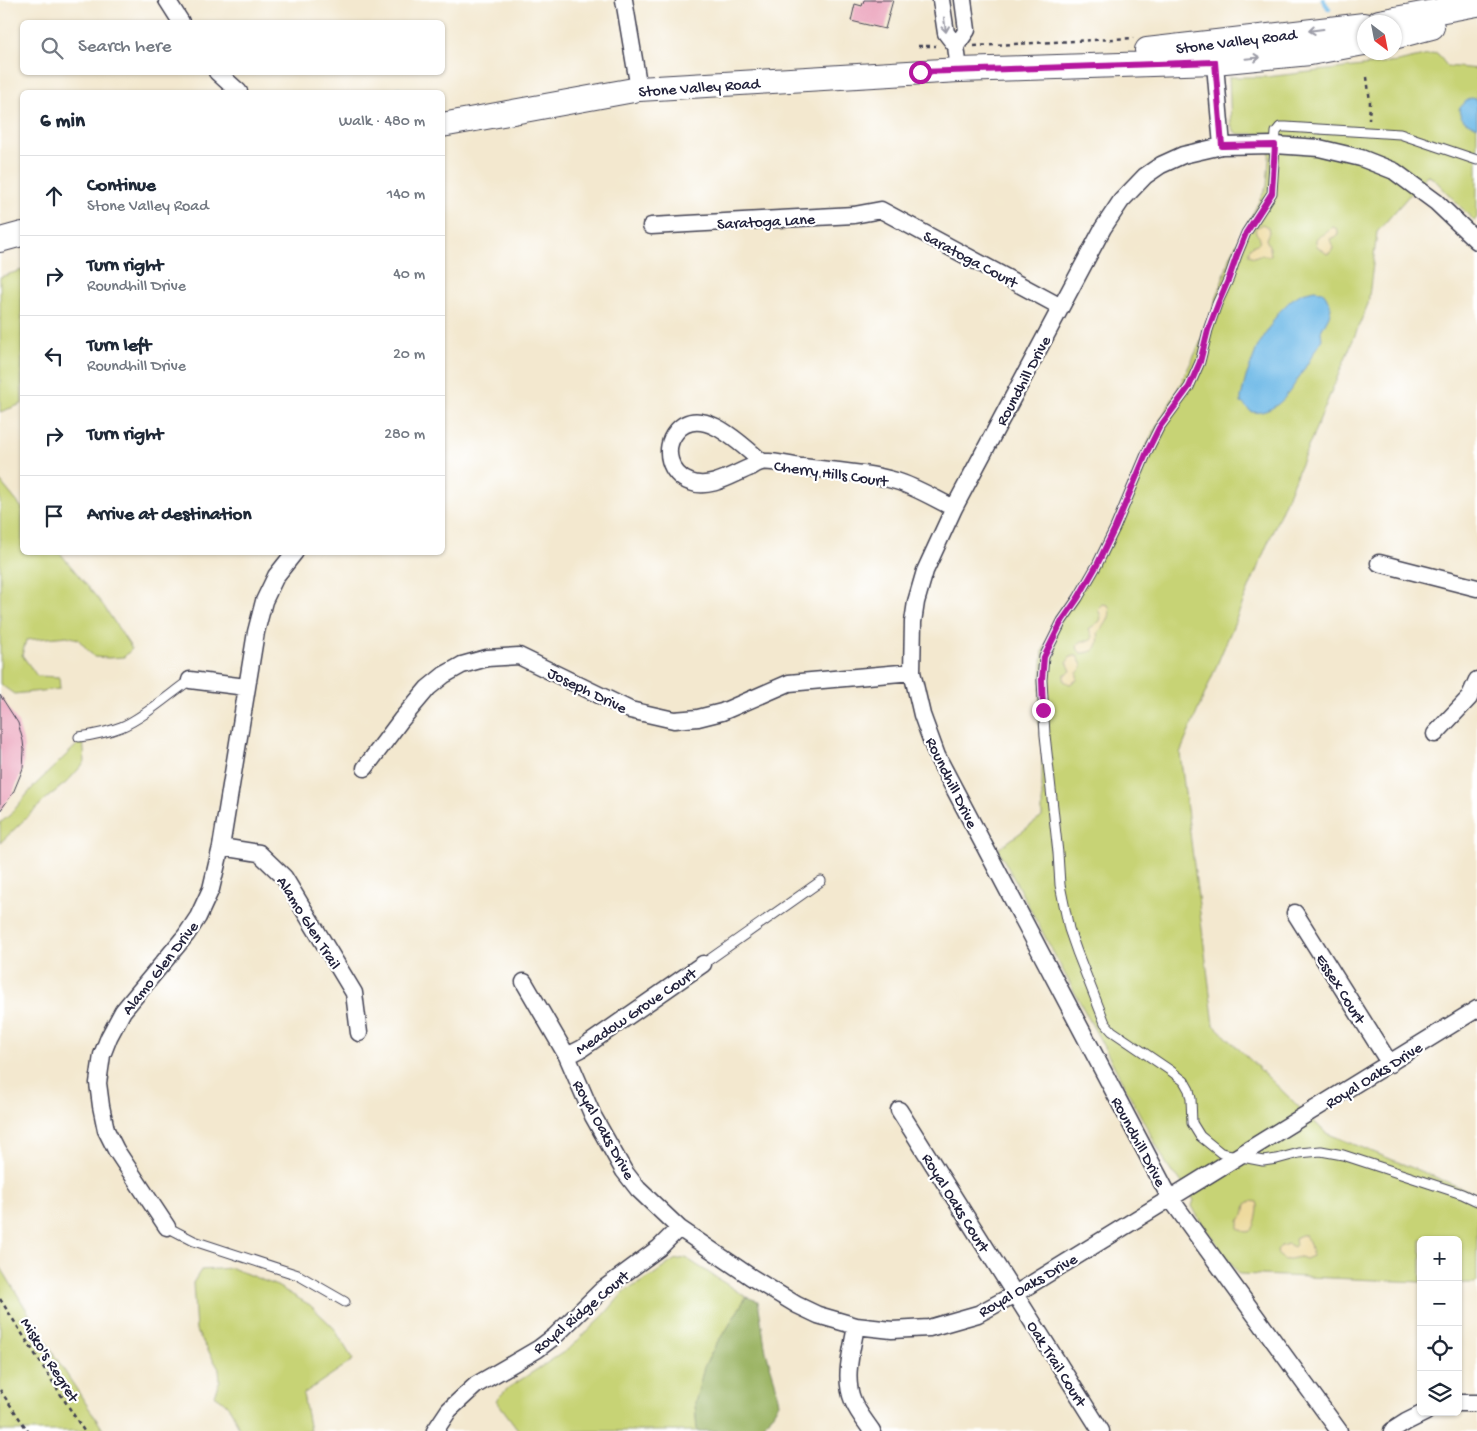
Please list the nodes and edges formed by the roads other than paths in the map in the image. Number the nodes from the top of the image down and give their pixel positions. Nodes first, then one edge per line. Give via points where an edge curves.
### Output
1 (167, 0) edge
2 (624, 0) edge
3 (942, 0) edge
4 (963, 0) edge
5 (1477, 4) edge
6 (1477, 15) edge
7 (1402, 18) edge
8 (180, 20) edge
9 (1357, 25) edge
10 (1402, 35) edge
11 (1357, 45) edge
12 (956, 46) junction
13 (1214, 52) junction
14 (959, 70) junction
15 (220, 75) edge
16 (639, 89) junction
17 (237, 90) edge
18 (445, 124) edge
19 (1275, 145) junction
20 (1222, 146) junction
21 (1477, 160) edge
22 (881, 210) joint
23 (651, 226) dead end
24 (20, 235) edge
25 (0, 240) edge
26 (1477, 241) edge
27 (1061, 307) junction
28 (762, 462) junction
29 (954, 508) junction
30 (293, 555) edge
31 (1379, 563) dead end
32 (1477, 588) edge
33 (912, 672) junction
34 (190, 680) joint
35 (1477, 680) edge
36 (246, 687) junction
37 (1435, 734) dead end
38 (79, 737) dead end
39 (365, 768) dead end
40 (221, 847) junction
41 (821, 881) dead end
42 (1295, 913) dead end
43 (703, 964) joint
44 (524, 982) dead end
45 (1477, 1009) edge
46 (360, 1033) dead end
47 (566, 1056) junction
48 (1390, 1064) junction
49 (899, 1110) dead end
50 (1239, 1156) junction
51 (1170, 1198) junction
52 (1477, 1201) edge
53 (167, 1227) joint
54 (680, 1228) junction
55 (1015, 1294) junction
56 (345, 1302) dead end
57 (856, 1326) junction
58 (1462, 1403) edge
59 (1477, 1403) edge
60 (1418, 1416) edge
61 (434, 1431) edge
62 (872, 1431) edge
63 (1101, 1431) edge
64 (1339, 1431) edge
65 (1392, 1431) edge

1 - 8 street
2 - 16 street
3 -> 12 street via 946,33
4 - 12 street via 967,30
5 - 7 street
6 - 10 street
9 -> 13 street, Stone Valley Road
13 -> 11 street, Stone Valley Road via 1310,53
12 - 14 street
13 - 14 street, Stone Valley Road
13 - 20 street
14 - 16 street, Stone Valley Road
15 - 17 street
16 - 18 street, Stone Valley Road
19 - 20 street, Roundhill Drive
19 - 21 lane via 1276,132 1280,127 1400,134
19 - 26 street, Roundhill Drive via 1319,148 1362,158 1394,171 1436,202
19 - 50 lane via 1272,193 1243,240 1211,321 1200,362 1189,387 1159,428 1097,565 1044,657 1042,680 1064,908 1077,952 1106,1023 1112,1031 1184,1081 1191,1099 1192,1123 1200,1136 1221,1152
20 - 27 street, Roundhill Drive via 1183,155 1161,164 1145,176 1121,201 1103,228
22 - 23 street, Saratoga Lane via 854,215
22 - 27 street, Saratoga Court
24 - 25 street
27 - 29 street, Roundhill Drive
28 - 28 street, Cherry Hills Court via 714,482 698,484 675,472 669,446 682,426 705,423 734,438
28 - 29 street, Cherry Hills Court via 896,481
29 - 33 street, Roundhill Drive via 926,570 916,602
30 - 36 street, Alamo Glen Drive via 276,576 264,601
31 - 32 street
33 - 39 street, Joseph Drive via 789,683 722,712 674,720 630,710 519,656 487,658 462,665 428,688
33 - 51 street, Roundhill Drive via 922,715 937,756
34 - 36 street
34 - 38 lane via 135,720 102,733
35 - 37 street via 1469,698
36 - 40 street, Alamo Glen Drive
40 - 46 street, Alamo Glen Trail via 259,852 284,877 354,993
40 - 53 street, Alamo Glen Drive via 211,889 198,917 123,1011 102,1055 98,1084 106,1130
41 - 43 lane
42 - 48 street, Essex Court
43 - 47 street, Meadow Grove Court
44 - 47 street, Royal Oaks Drive
45 - 48 street, Royal Oaks Drive
47 - 54 street, Royal Oaks Drive via 624,1171 638,1189
48 - 50 street, Royal Oaks Drive
49 - 55 street, Royal Oaks Court
50 - 51 street, Royal Oaks Drive
50 - 52 lane via 1263,1161 1321,1151 1343,1155
51 - 55 street, Royal Oaks Drive
51 - 64 street, Roundhill Drive
53 - 56 lane via 194,1241 298,1275
54 - 57 street, Royal Oaks Drive via 797,1305
54 - 61 street, Royal Ridge Court via 659,1248 602,1290 555,1336 476,1385 449,1410
55 - 57 street, Royal Oaks Drive via 978,1314 929,1328 892,1330
55 - 63 street, Oak Trail Court
57 - 62 street via 849,1389 853,1402
58 - 59 street
60 - 65 street

